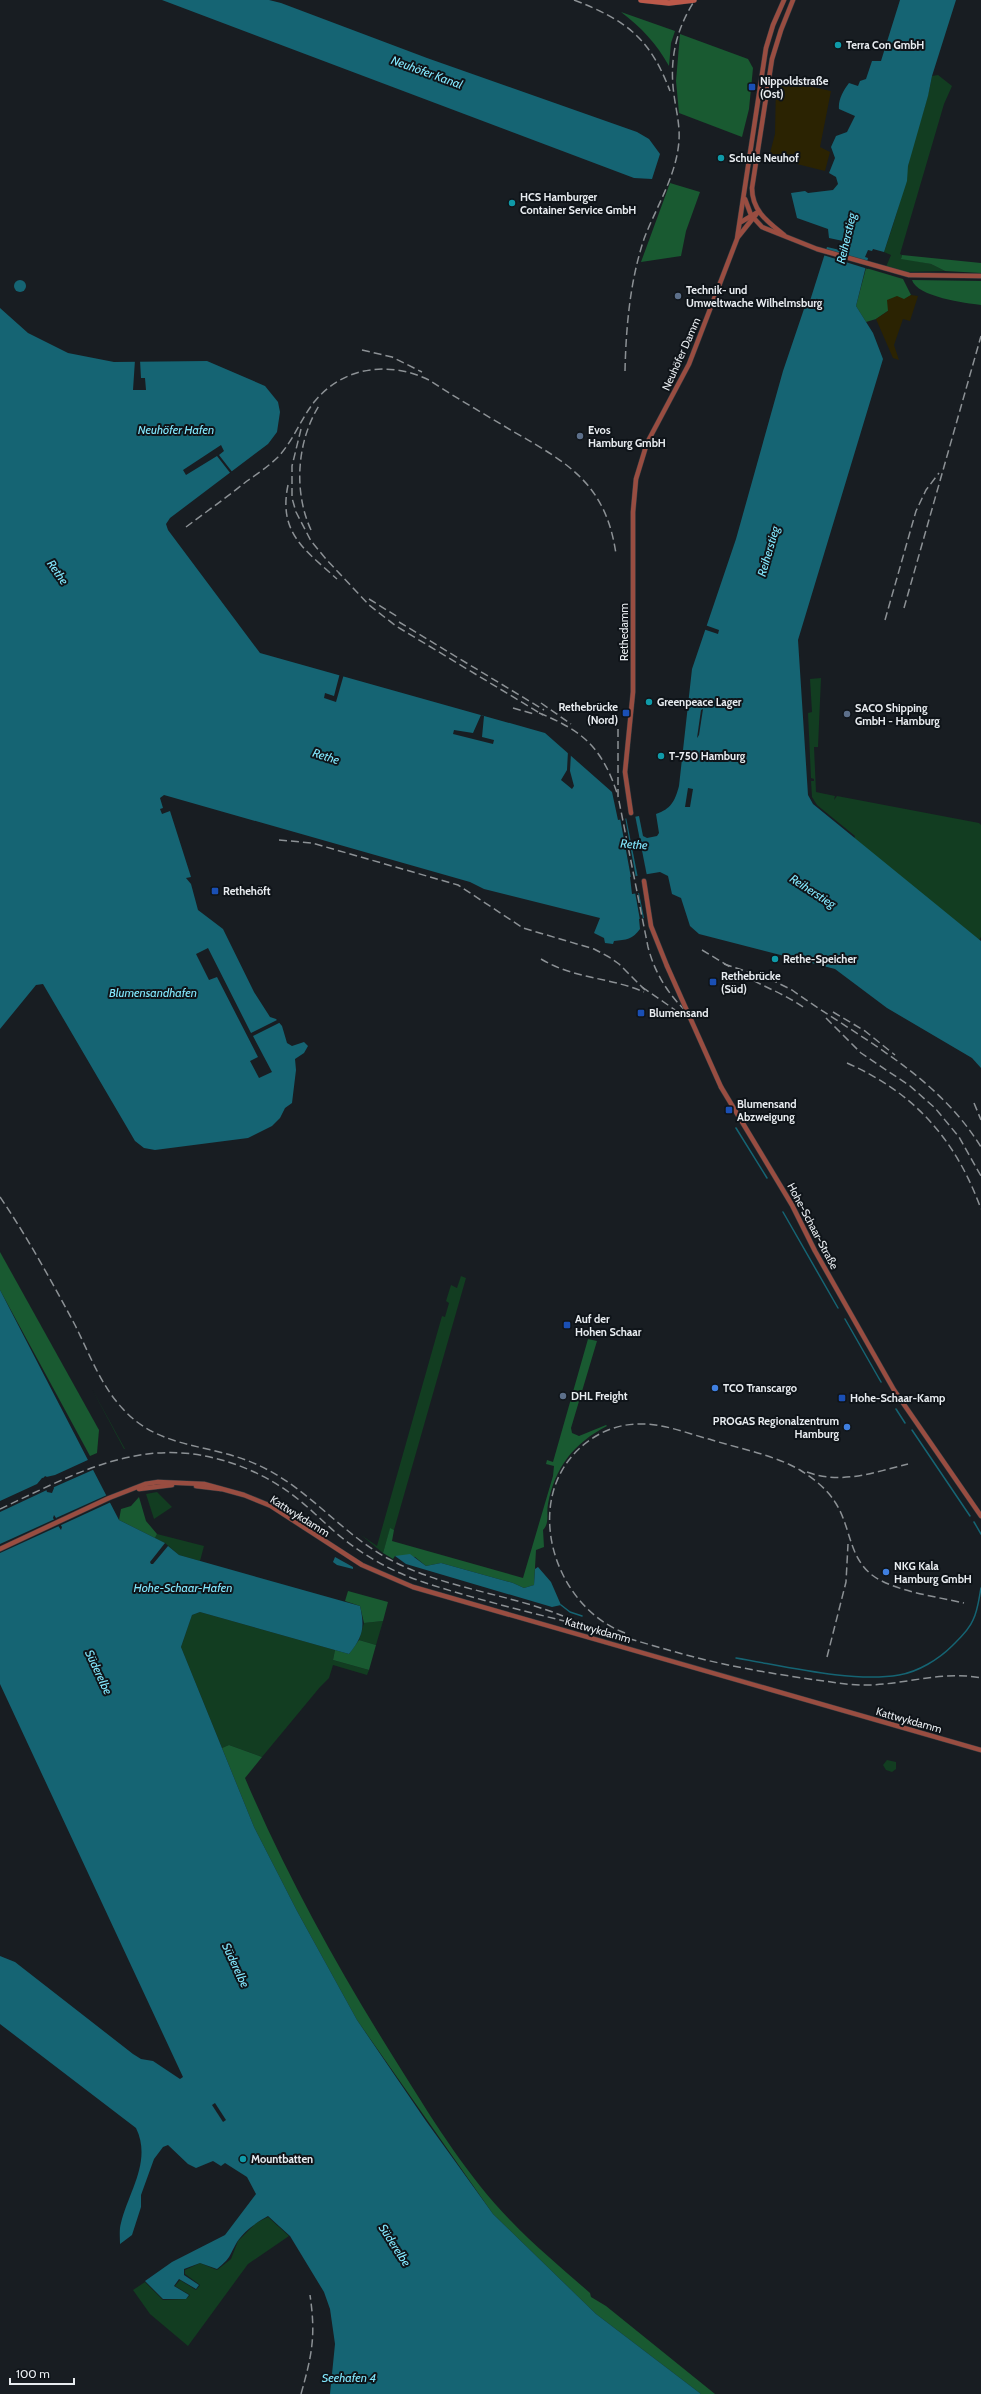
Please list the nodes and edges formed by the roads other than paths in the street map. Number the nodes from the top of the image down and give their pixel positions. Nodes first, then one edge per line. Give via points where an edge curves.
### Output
1 (641, 0) edge
2 (694, 0) edge
3 (784, 0) edge
4 (793, 0) edge
5 (745, 190) junction
6 (758, 212) junction
7 (751, 215) junction
8 (754, 220) junction
9 (740, 224) junction
10 (787, 237) junction
11 (737, 239) junction
12 (981, 276) edge
13 (644, 452) joint
14 (631, 813) dead end
15 (644, 881) dead end
16 (981, 1516) edge
17 (0, 1549) edge
18 (981, 1750) edge

1 - 2 main road via 669,3
3 - 5 main road, Neuhöfer Damm via 766,48
4 - 6 main road via 776,44 756,156 752,191
5 - 7 main road, Neuhöfer Damm via 746,206
5 - 9 main road, Neuhöfer Damm
6 - 7 main road
6 - 8 main road, Neuhöfer Damm
6 - 10 main road
7 - 8 main road, Neuhöfer Damm
7 - 9 main road
8 - 10 main road via 771,232
8 - 11 main road, Neuhöfer Damm
9 - 11 main road, Neuhöfer Damm
10 - 12 main road via 864,264 914,276
11 - 13 main road, Neuhöfer Damm via 689,364
13 - 14 main road, Rethedamm via 636,479 634,512 633,692 625,772
15 - 16 main road, Hohe-Schaar-Straße, bridge via 653,932 721,1087 792,1205 815,1251 894,1390
17 - 18 main road, Kattwykdamm via 130,1490 146,1486 193,1484 226,1490 271,1506 362,1565 413,1587

